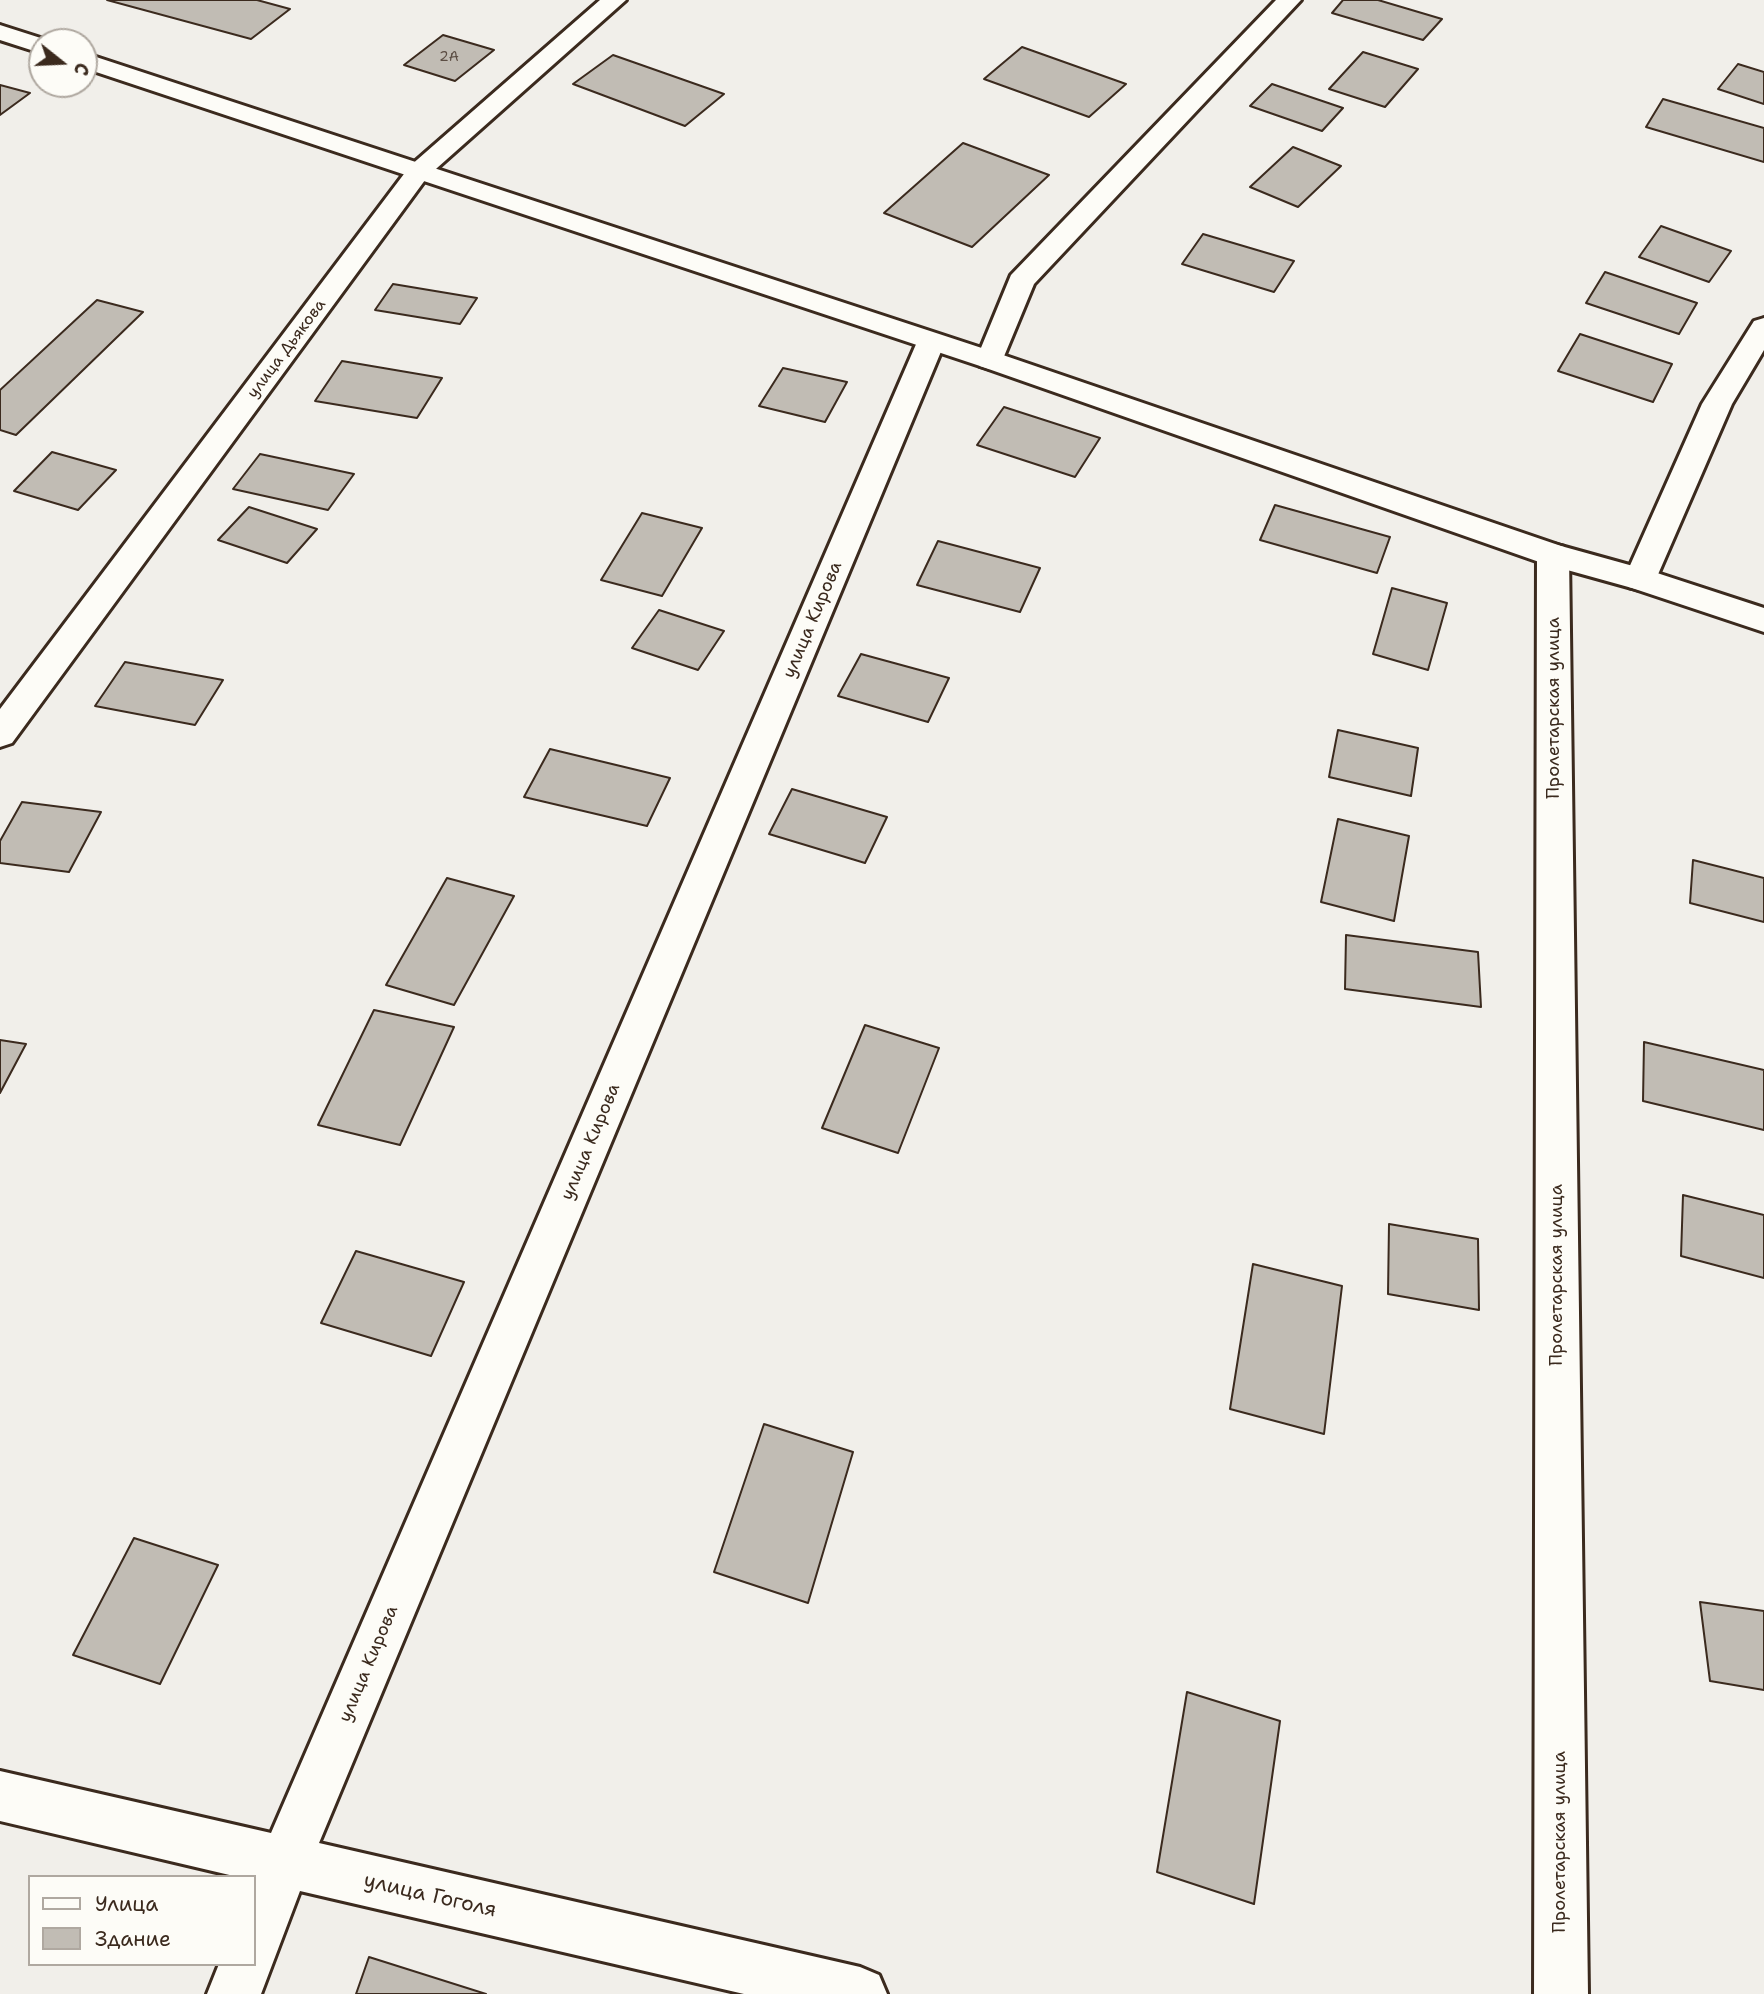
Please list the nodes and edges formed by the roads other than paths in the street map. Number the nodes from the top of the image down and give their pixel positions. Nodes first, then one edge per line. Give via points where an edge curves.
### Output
1 (614, 0) edge
2 (1289, 0) edge
3 (0, 32) edge
4 (28, 41) edge
5 (98, 65) edge
6 (419, 171) junction
7 (1764, 327) edge
8 (931, 342) junction
9 (990, 360) junction
10 (1553, 555) junction
11 (1640, 579) junction
12 (1764, 620) edge
13 (0, 734) edge
14 (0, 1796) edge
15 (285, 1864) junction
16 (256, 1938) edge
17 (245, 1966) edge
18 (234, 1994) edge
19 (860, 1994) edge
20 (1561, 1994) edge

1 - 6 street, улица Дьякова
2 - 9 street via 1021,281
3 - 4 street
5 - 6 street
6 - 8 street
6 - 13 street, улица Дьякова
7 - 11 street via 1717,404
8 - 9 street
8 - 15 street, улица Кирова
9 - 10 street
10 - 11 street
10 - 20 street, Пролетарская улица
11 - 12 street
14 - 15 street, улица Гоголя
15 - 16 street, улица Кирова
15 - 19 street, улица Гоголя
17 - 18 street

